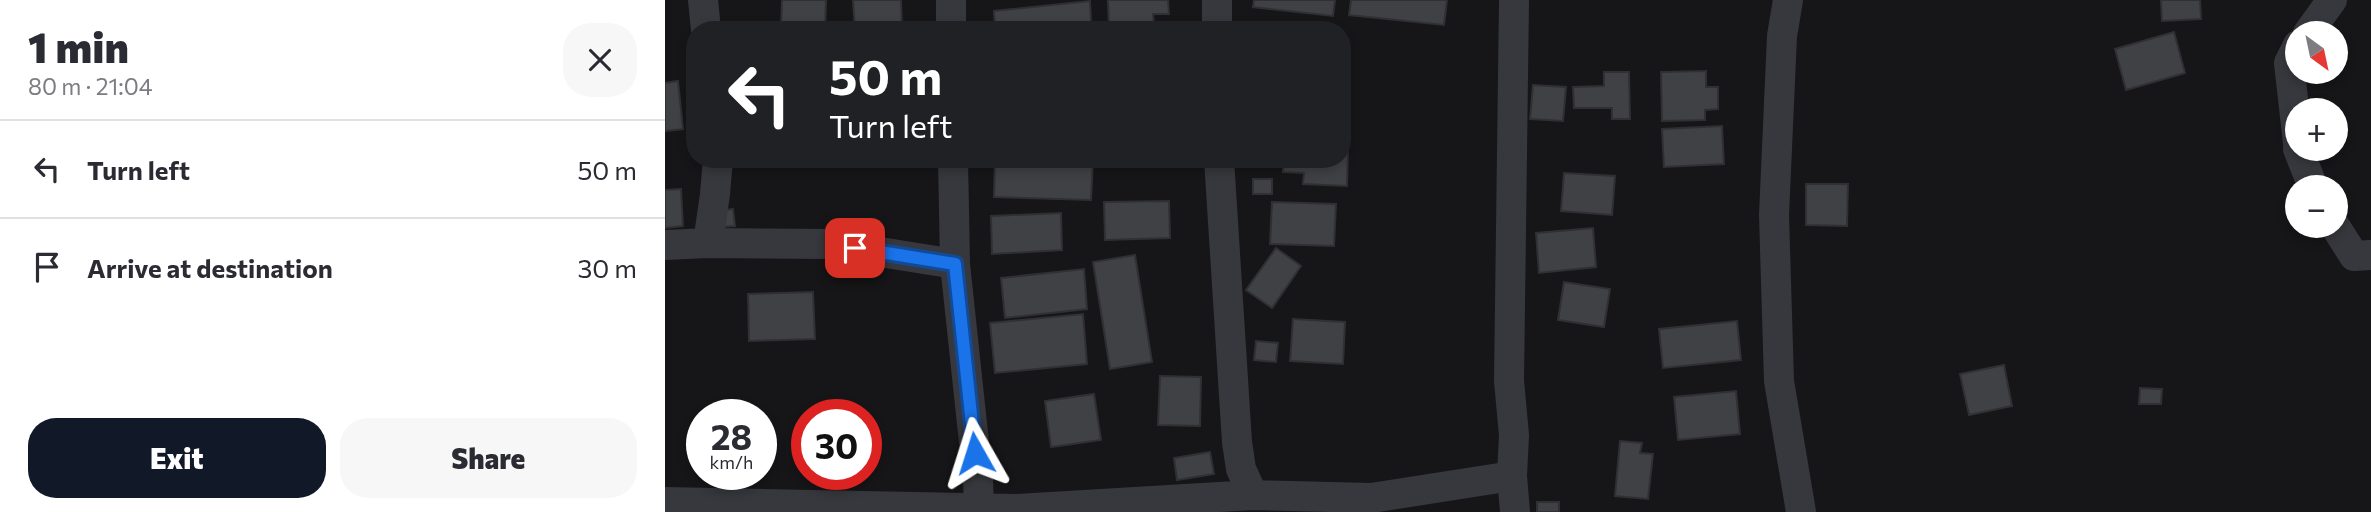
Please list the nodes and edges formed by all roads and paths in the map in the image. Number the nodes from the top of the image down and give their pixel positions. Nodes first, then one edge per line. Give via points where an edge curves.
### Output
1 (703, 0) edge
2 (951, 0) edge
3 (1217, 0) edge
4 (1514, 0) edge
5 (1788, 0) edge
6 (2332, 0) edge
7 (705, 21) edge
8 (951, 21) edge
9 (1217, 21) edge
10 (2317, 21) edge
11 (716, 168) edge
12 (953, 168) edge
13 (1220, 168) edge
14 (2343, 238) edge
15 (708, 243) junction
16 (665, 245) edge
17 (2371, 256) edge
18 (955, 264) junction
19 (1512, 476) junction
20 (1253, 495) junction
21 (665, 502) edge
22 (979, 507) junction
23 (1515, 512) edge
24 (1801, 512) edge

1 - 7 street
2 - 8 street
3 - 9 street
4 - 19 street
5 - 24 street via 1782,36 1775,215 1779,381
6 - 10 street
11 - 15 street
12 - 18 street
13 - 20 street via 1237,442 1241,469
14 - 17 street via 2354,256
15 - 16 street
15 - 18 street via 830,244
18 - 22 street
19 - 20 street via 1371,498
19 - 23 street
20 - 22 street via 1016,509
21 - 22 street

